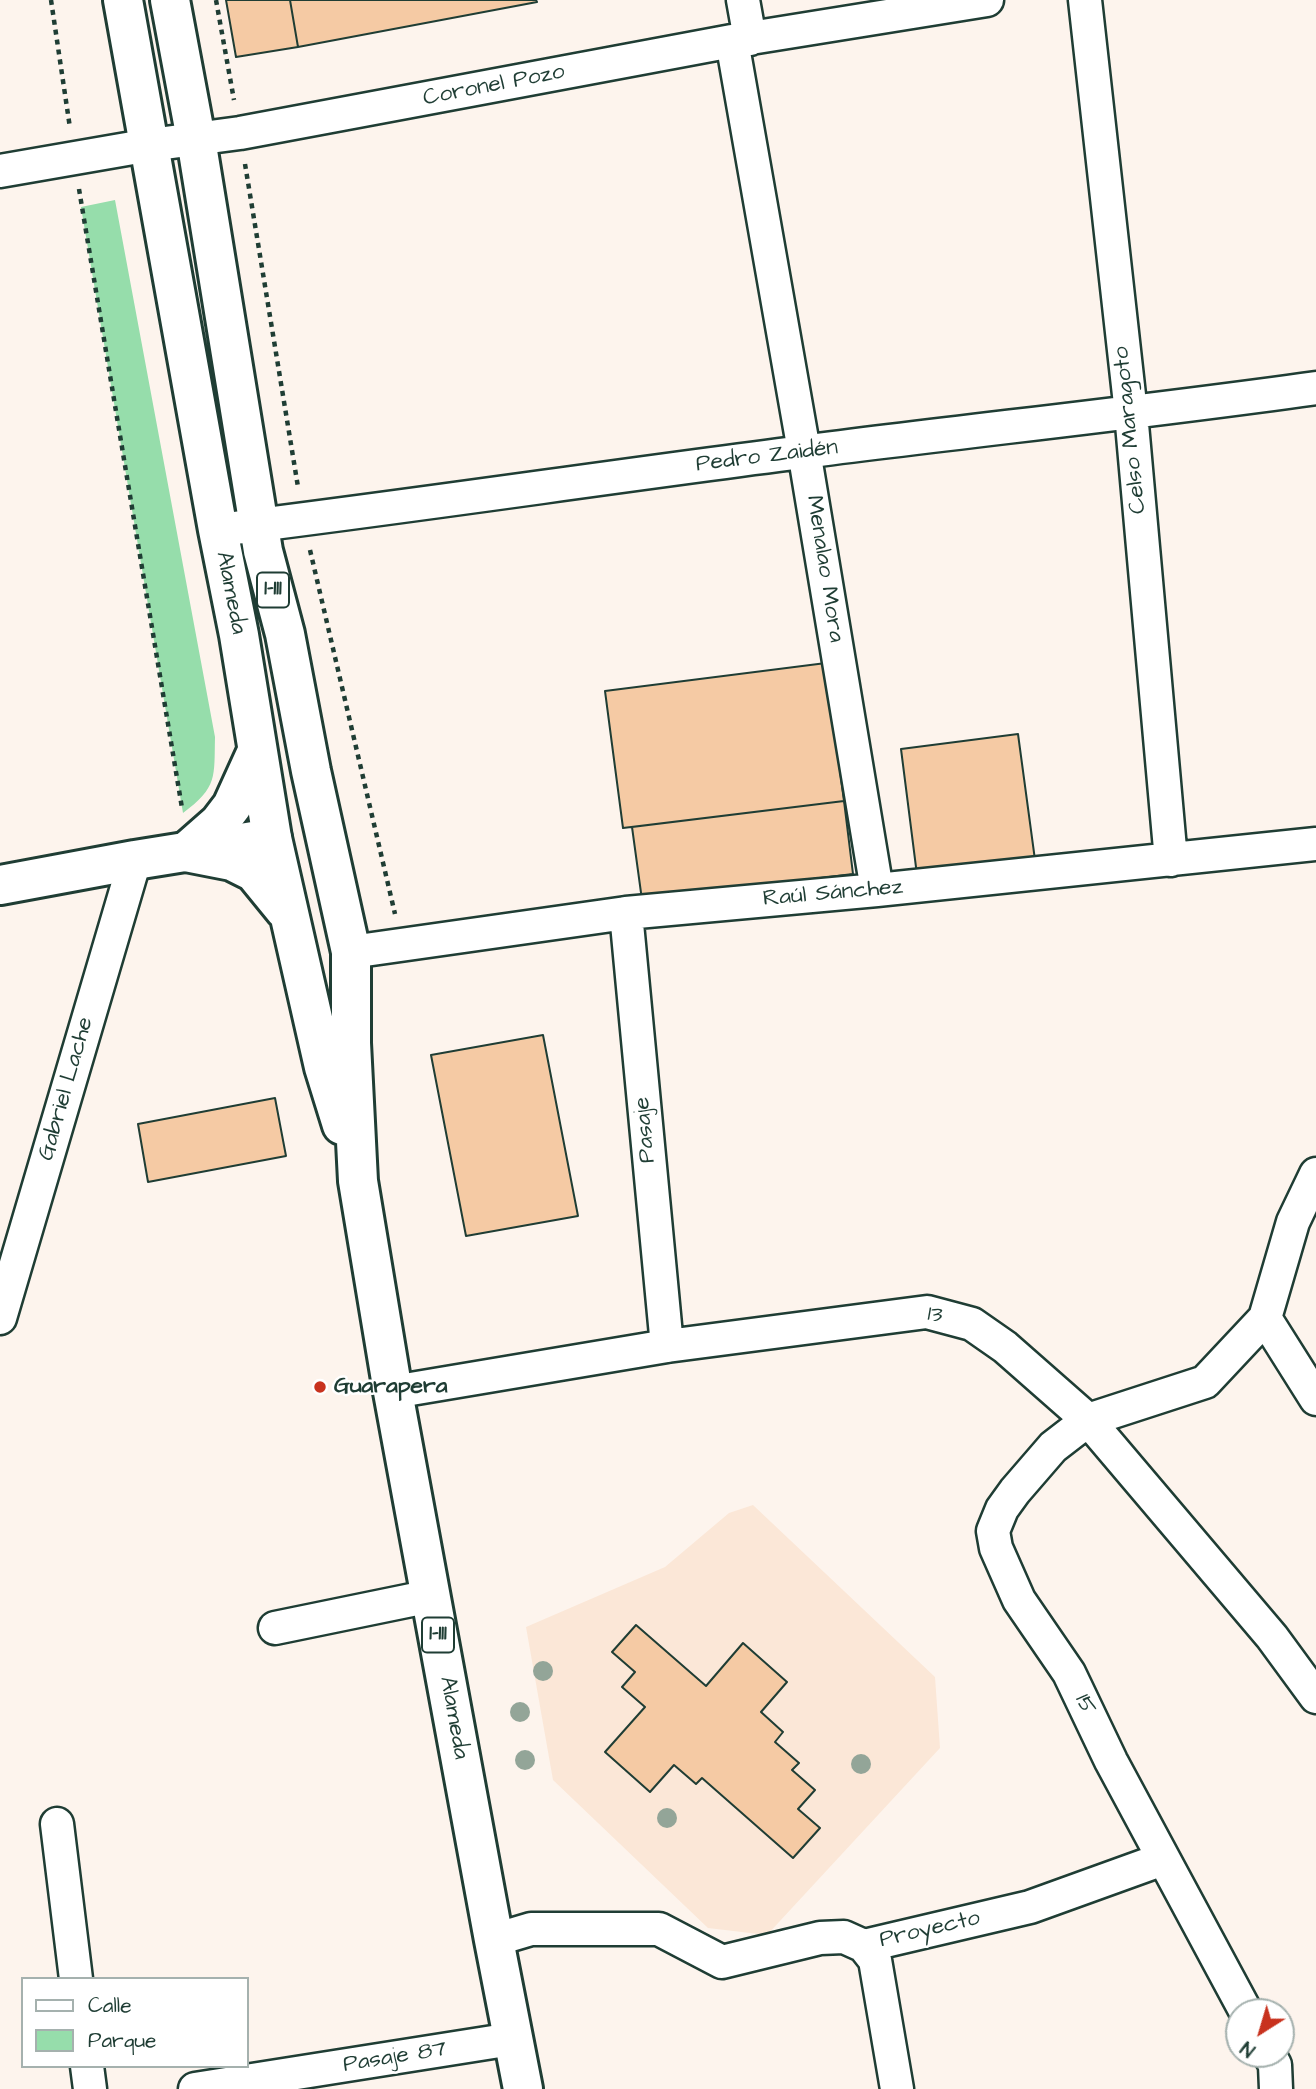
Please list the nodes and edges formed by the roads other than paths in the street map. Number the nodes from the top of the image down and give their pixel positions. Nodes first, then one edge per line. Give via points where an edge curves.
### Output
1 (123, 0) edge
2 (170, 0) edge
3 (743, 0) edge
4 (987, 0) edge
5 (1085, 0) edge
6 (741, 40) junction
7 (196, 139) junction
8 (150, 145) junction
9 (0, 170) edge
10 (1316, 388) edge
11 (1131, 413) junction
12 (804, 452) junction
13 (218, 530) junction
14 (261, 538) junction
15 (257, 751) junction
16 (272, 838) junction
17 (1316, 844) edge
18 (186, 852) junction
19 (135, 860) junction
20 (1171, 860) junction
21 (0, 885) edge
22 (877, 890) junction
23 (626, 913) junction
24 (292, 919) junction
25 (351, 952) junction
26 (351, 1043) junction
27 (1316, 1174) edge
28 (358, 1181) junction
29 (0, 1318) edge
30 (1265, 1318) junction
31 (667, 1346) junction
32 (393, 1392) junction
33 (1316, 1399) edge
34 (1088, 1420) junction
35 (430, 1596) junction
36 (275, 1628) dead end
37 (1316, 1697) edge
38 (57, 1824) dead end
39 (1163, 1859) junction
40 (494, 1940) junction
41 (864, 1946) junction
42 (76, 1977) edge
43 (1238, 1998) edge
44 (512, 2039) junction
45 (87, 2068) edge
46 (1275, 2068) edge
47 (90, 2089) edge
48 (195, 2089) edge
49 (523, 2089) edge
50 (897, 2089) edge
51 (1276, 2089) edge

1 - 8 main road, Alameda / 1-111
2 - 7 main road, Alameda / 1-111
3 - 6 street, Menalao Mora
4 - 6 street, Coronel Pozo
5 - 11 street, Celso Maragoto
6 - 7 street, Coronel Pozo
6 - 12 street, Menalao Mora
7 - 8 street, Coronel Pozo
7 - 14 main road, Alameda / 1-111
8 - 9 street, Coronel Pozo
8 - 13 main road, Alameda / 1-111
10 - 11 street, Pedro Zaidén
11 - 12 street, Pedro Zaidén
11 - 20 street, Celso Maragoto
12 - 14 street, Pedro Zaidén via 303,520
12 - 22 street, Menalao Mora
13 - 14 street, Pedro Zaidén
13 - 15 main road, Alameda / 1-111
14 - 16 main road via 295,803 284,828
14 - 25 main road, Alameda / 1-111
15 - 16 main road, Alameda / 1-111
15 - 18 main road via 232,806
16 - 18 main road
16 - 24 main road, Alameda / 1-111
16 - 26 main road via 294,848 308,870
17 - 20 street, Raúl Sánchez
18 - 19 main road
18 - 24 main road via 232,861 254,872
19 - 21 main road
19 - 29 street, Gabriel Lache
20 - 22 street, Raúl Sánchez
22 - 23 street, Raúl Sánchez
23 - 25 street, Raúl Sánchez
23 - 31 street, Pasaje
24 - 28 main road, Alameda / 1-111 via 324,1068
25 - 26 main road, Alameda / 1-111
26 - 28 main road, Alameda / 1-111
27 - 30 street via 1293,1222
28 - 32 main road, Alameda / 1-111
30 - 33 street
30 - 34 street, 15 via 1205,1382
31 - 32 street, 13
31 - 34 street, 13 via 927,1312 972,1324
32 - 35 main road, Alameda / 1-111
34 - 37 street, 13 via 1272,1637
34 - 39 street, 15 via 1053,1447 1015,1491 993,1531 1019,1600 1069,1673
35 - 36 street
35 - 40 main road, Alameda / 1-111
38 - 42 street
39 - 41 street, Proyecto via 1030,1907
39 - 43 street, 15
40 - 41 street, Proyecto via 531,1929 659,1929 722,1962 820,1938 844,1937
40 - 44 main road, Alameda / 1-111
41 - 50 street via 875,1960
44 - 48 street, Pasaje 87
44 - 49 main road, Alameda / 1-111
45 - 47 street
46 - 51 street

